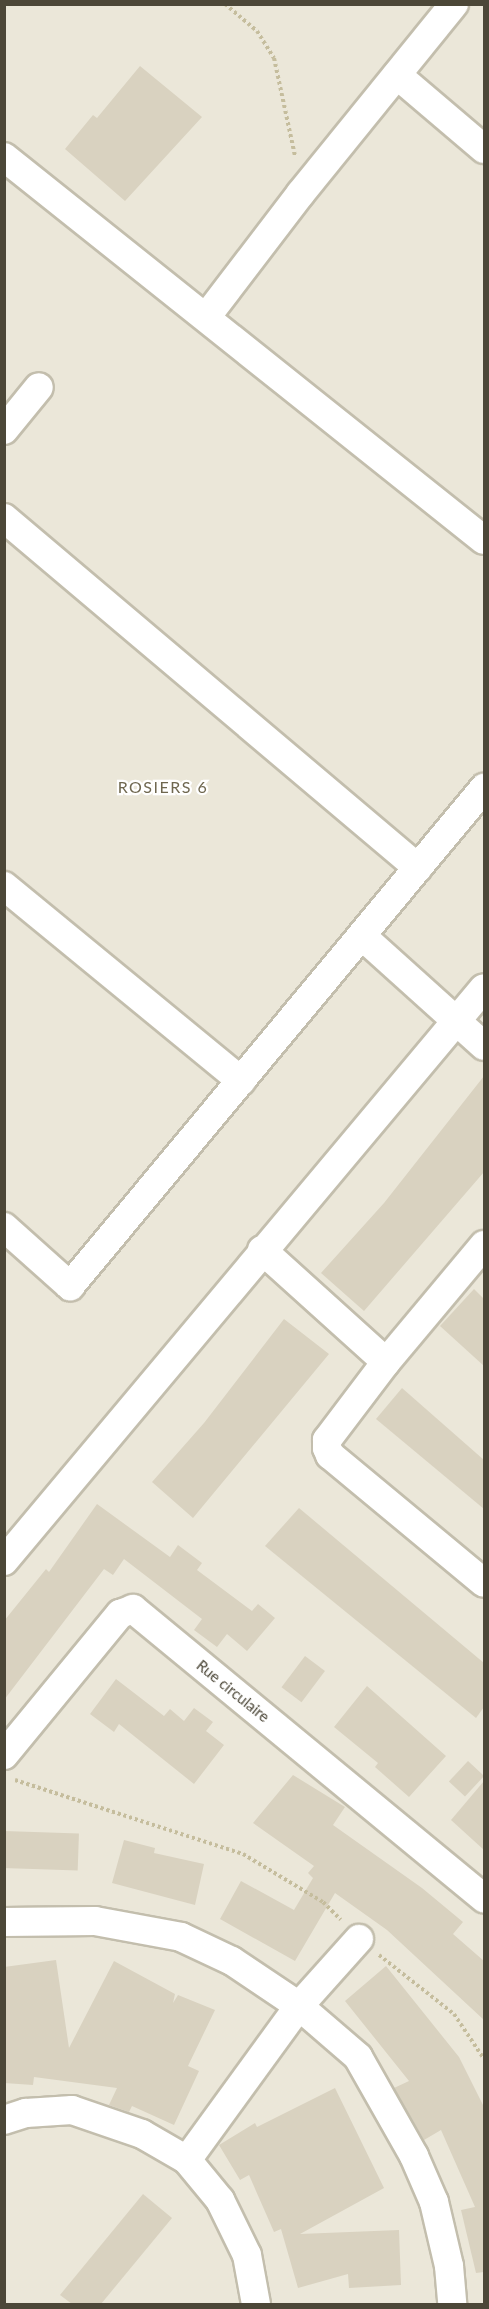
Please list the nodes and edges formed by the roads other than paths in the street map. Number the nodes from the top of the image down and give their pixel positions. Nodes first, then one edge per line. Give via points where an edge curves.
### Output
1 (454, 4) edge
2 (397, 75) junction
3 (484, 149) edge
4 (4, 157) edge
5 (207, 316) junction
6 (39, 387) dead end
7 (4, 430) edge
8 (4, 518) edge
9 (484, 540) edge
10 (484, 788) edge
11 (418, 868) junction
12 (4, 886) edge
13 (362, 936) junction
14 (484, 988) edge
15 (457, 1022) junction
16 (484, 1046) edge
17 (241, 1080) junction
18 (4, 1227) edge
19 (483, 1248) edge
20 (262, 1250) junction
21 (386, 1362) junction
22 (4, 1561) edge
23 (484, 1583) edge
24 (4, 1755) edge
25 (484, 1898) edge
26 (4, 1922) edge
27 (359, 1940) road end
28 (299, 2006) junction
29 (4, 2120) edge
30 (186, 2160) junction
31 (256, 2304) edge
32 (452, 2304) edge

1 - 2 street
2 - 3 street
2 - 5 street
4 - 5 street
5 - 9 street
6 - 7 street
8 - 11 street
10 - 11 street
11 - 13 street
12 - 17 street
13 - 15 street
13 - 17 street
14 - 15 street
15 - 16 street
15 - 20 street
17 - 18 street via 70,1286
19 - 21 street
20 - 21 street
20 - 22 street
21 - 23 street via 327,1440 330,1455
24 - 25 street, Rue circulaire via 120,1614 133,1609
26 - 28 street via 95,1922 181,1937 232,1961
27 - 28 street
28 - 30 street
28 - 32 street via 358,2057 414,2156 434,2202 449,2266
29 - 30 street via 26,2113 72,2110 142,2134
30 - 31 street via 220,2200 247,2255

